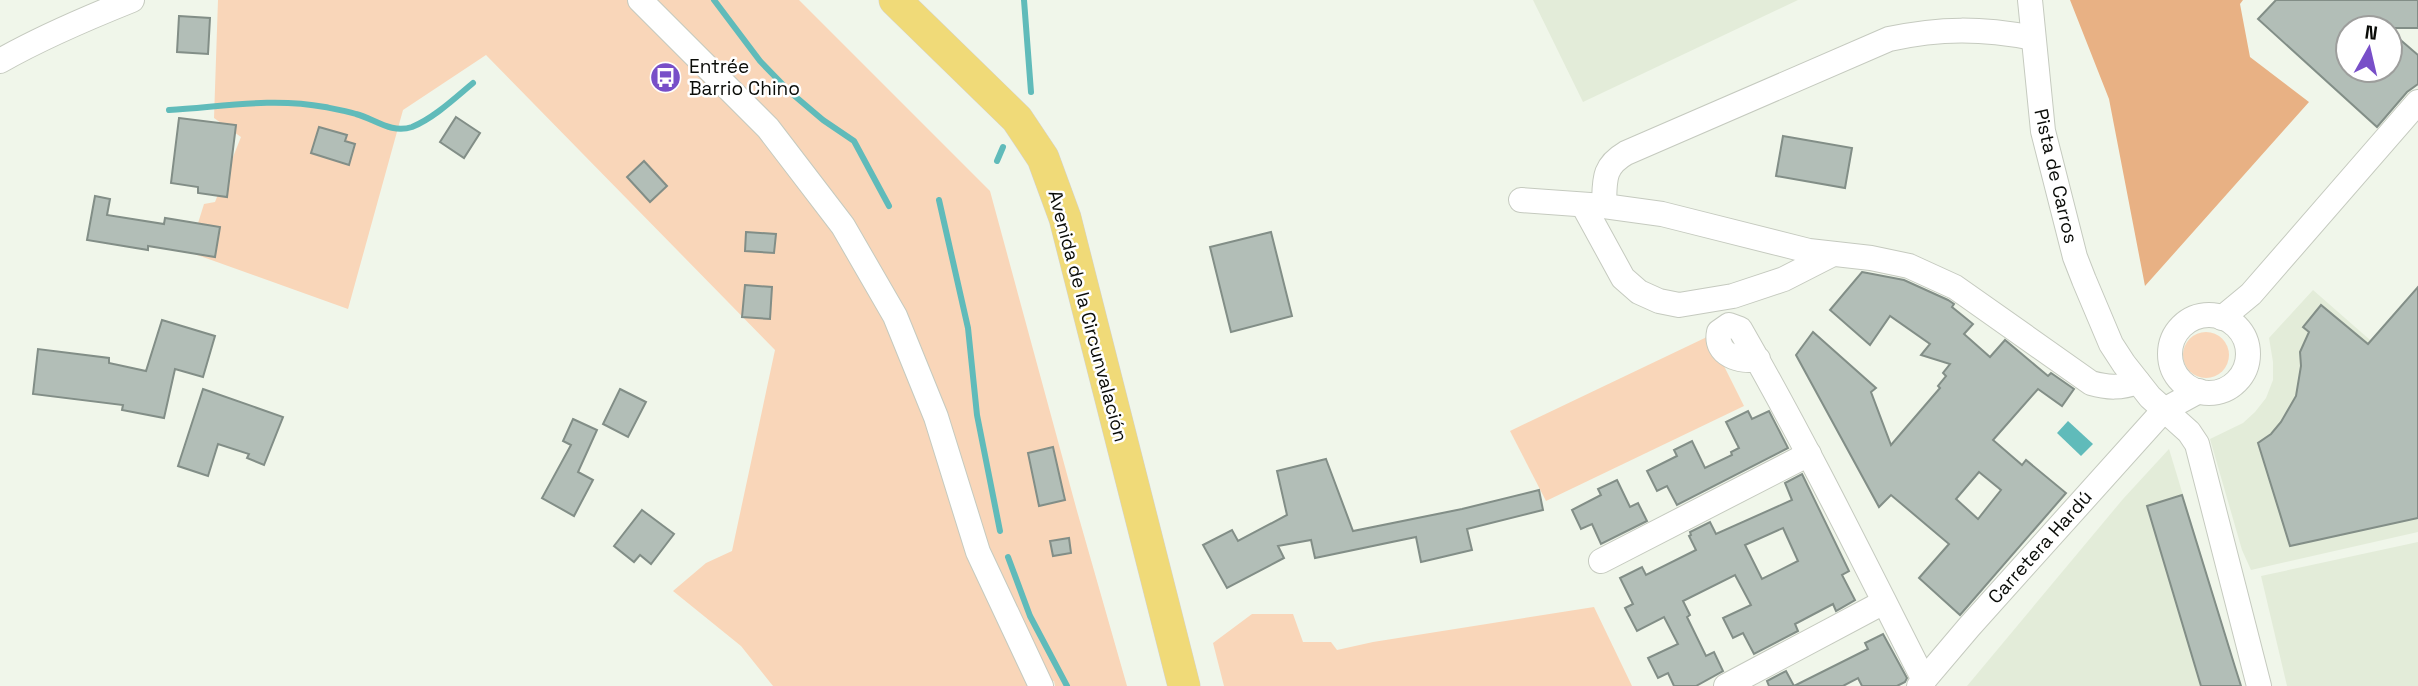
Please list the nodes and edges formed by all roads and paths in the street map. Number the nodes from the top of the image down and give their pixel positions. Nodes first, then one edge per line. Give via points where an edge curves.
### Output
1 (132, 0) edge
2 (640, 0) edge
3 (895, 0) edge
4 (2030, 0) edge
5 (2033, 38) junction
6 (0, 61) edge
7 (2418, 102) edge
8 (1521, 200) dead end
9 (1594, 206) junction
10 (1833, 254) junction
11 (2251, 294) junction
12 (2222, 318) junction
13 (2242, 334) junction
14 (1758, 359) dead end
15 (2171, 362) junction
16 (2138, 382) junction
17 (2199, 391) junction
18 (2164, 410) junction
19 (1809, 454) junction
20 (1601, 561) dead end
21 (1884, 602) junction
22 (1922, 683) edge
23 (1041, 686) edge
24 (1184, 686) edge
25 (1726, 686) edge
26 (2259, 686) edge

1 - 6 street
2 - 23 street via 768,128 844,226 895,316 936,416 978,552
3 - 24 main road, Avenida de la Circunvalación via 1017,119 1043,158 1068,231
4 - 5 street, Pista de Carros
5 - 9 street via 1958,29 1889,39 1626,153 1609,166
5 - 16 street, Pista de Carros via 2041,120 2075,257 2112,344
7 - 11 street
8 - 9 street
9 - 10 street via 1662,214
9 - 10 street via 1623,278 1659,301 1679,305 1733,296 1784,279
10 - 16 street via 1881,260 1927,273 1969,295 2091,383 2123,387
11 - 12 street
11 - 13 street
12 - 13 street
12 - 15 street via 2205,316 2185,324 2173,341
13 - 17 street via 2248,358 2239,379 2225,390
14 - 19 street
15 - 17 street via 2177,377
15 - 18 street
16 - 18 street, Pista de Carros
17 - 18 street, Carretera Hardú
18 - 22 street, Carretera Hardú
18 - 26 street, Pista de Carros via 2189,432 2199,451
19 - 20 street
19 - 21 street
21 - 22 street
21 - 25 street

